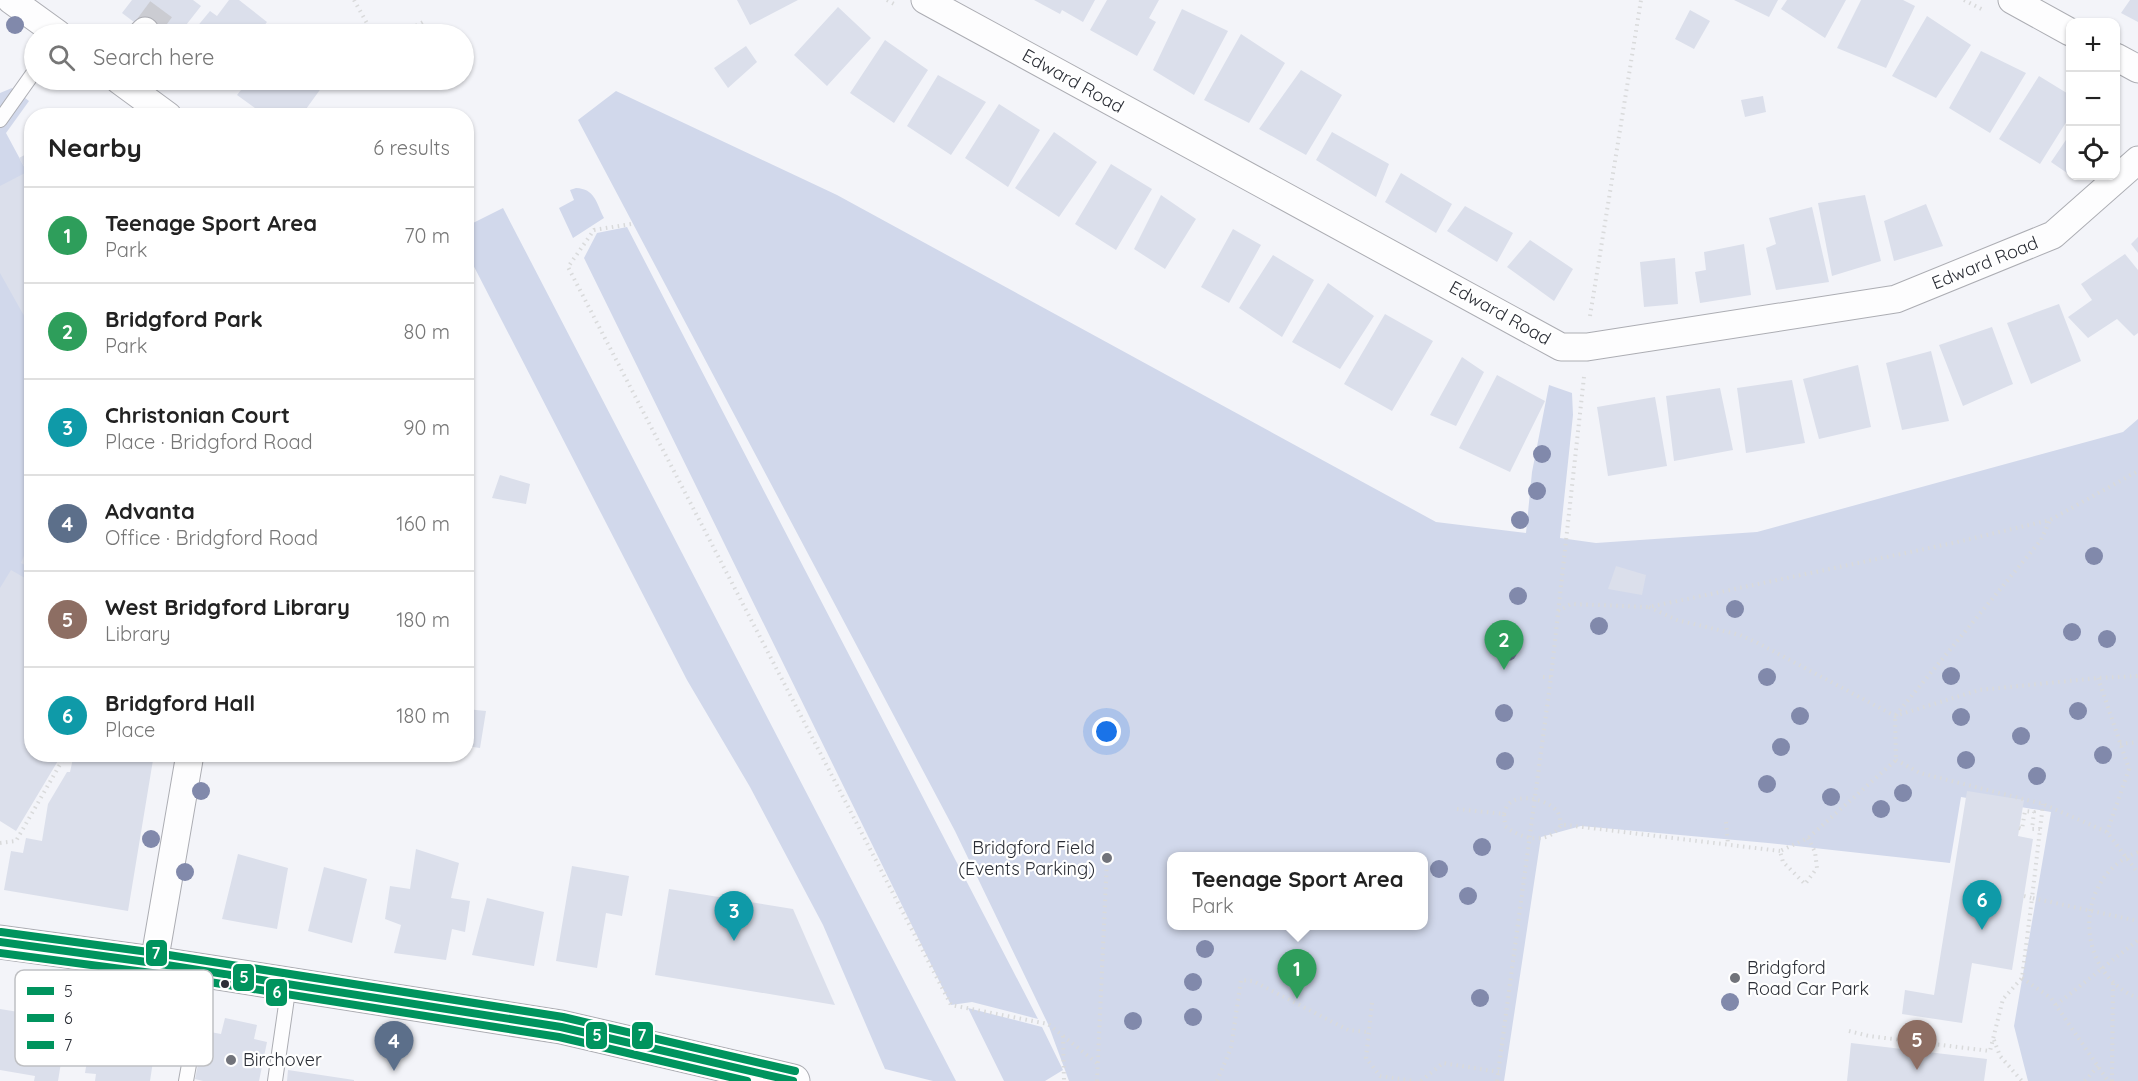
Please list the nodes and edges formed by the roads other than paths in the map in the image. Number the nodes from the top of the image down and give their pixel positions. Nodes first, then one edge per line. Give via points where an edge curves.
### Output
1 (11, 0) edge
2 (925, 0) edge
3 (2012, 0) edge
4 (44, 24) edge
5 (2066, 30) edge
6 (2120, 60) edge
7 (2138, 69) edge
8 (24, 81) edge
9 (133, 90) edge
10 (157, 108) edge
11 (0, 120) edge
12 (2138, 160) edge
13 (189, 762) edge
14 (0, 942) edge
15 (154, 963) junction
16 (194, 970) edge
17 (213, 973) edge
18 (289, 984) junction
19 (189, 1066) edge
20 (186, 1081) edge
21 (275, 1081) edge
22 (793, 1081) edge

1 - 4 street
2 - 12 street, Edward Road via 1561,346 1587,347 1896,299 2053,235
3 - 5 street
6 - 7 street
8 - 11 lane
9 - 10 street
13 - 15 street
14 - 15 street
15 - 16 street
17 - 18 street
18 - 21 lane
18 - 22 street via 561,1027
19 - 20 lane

